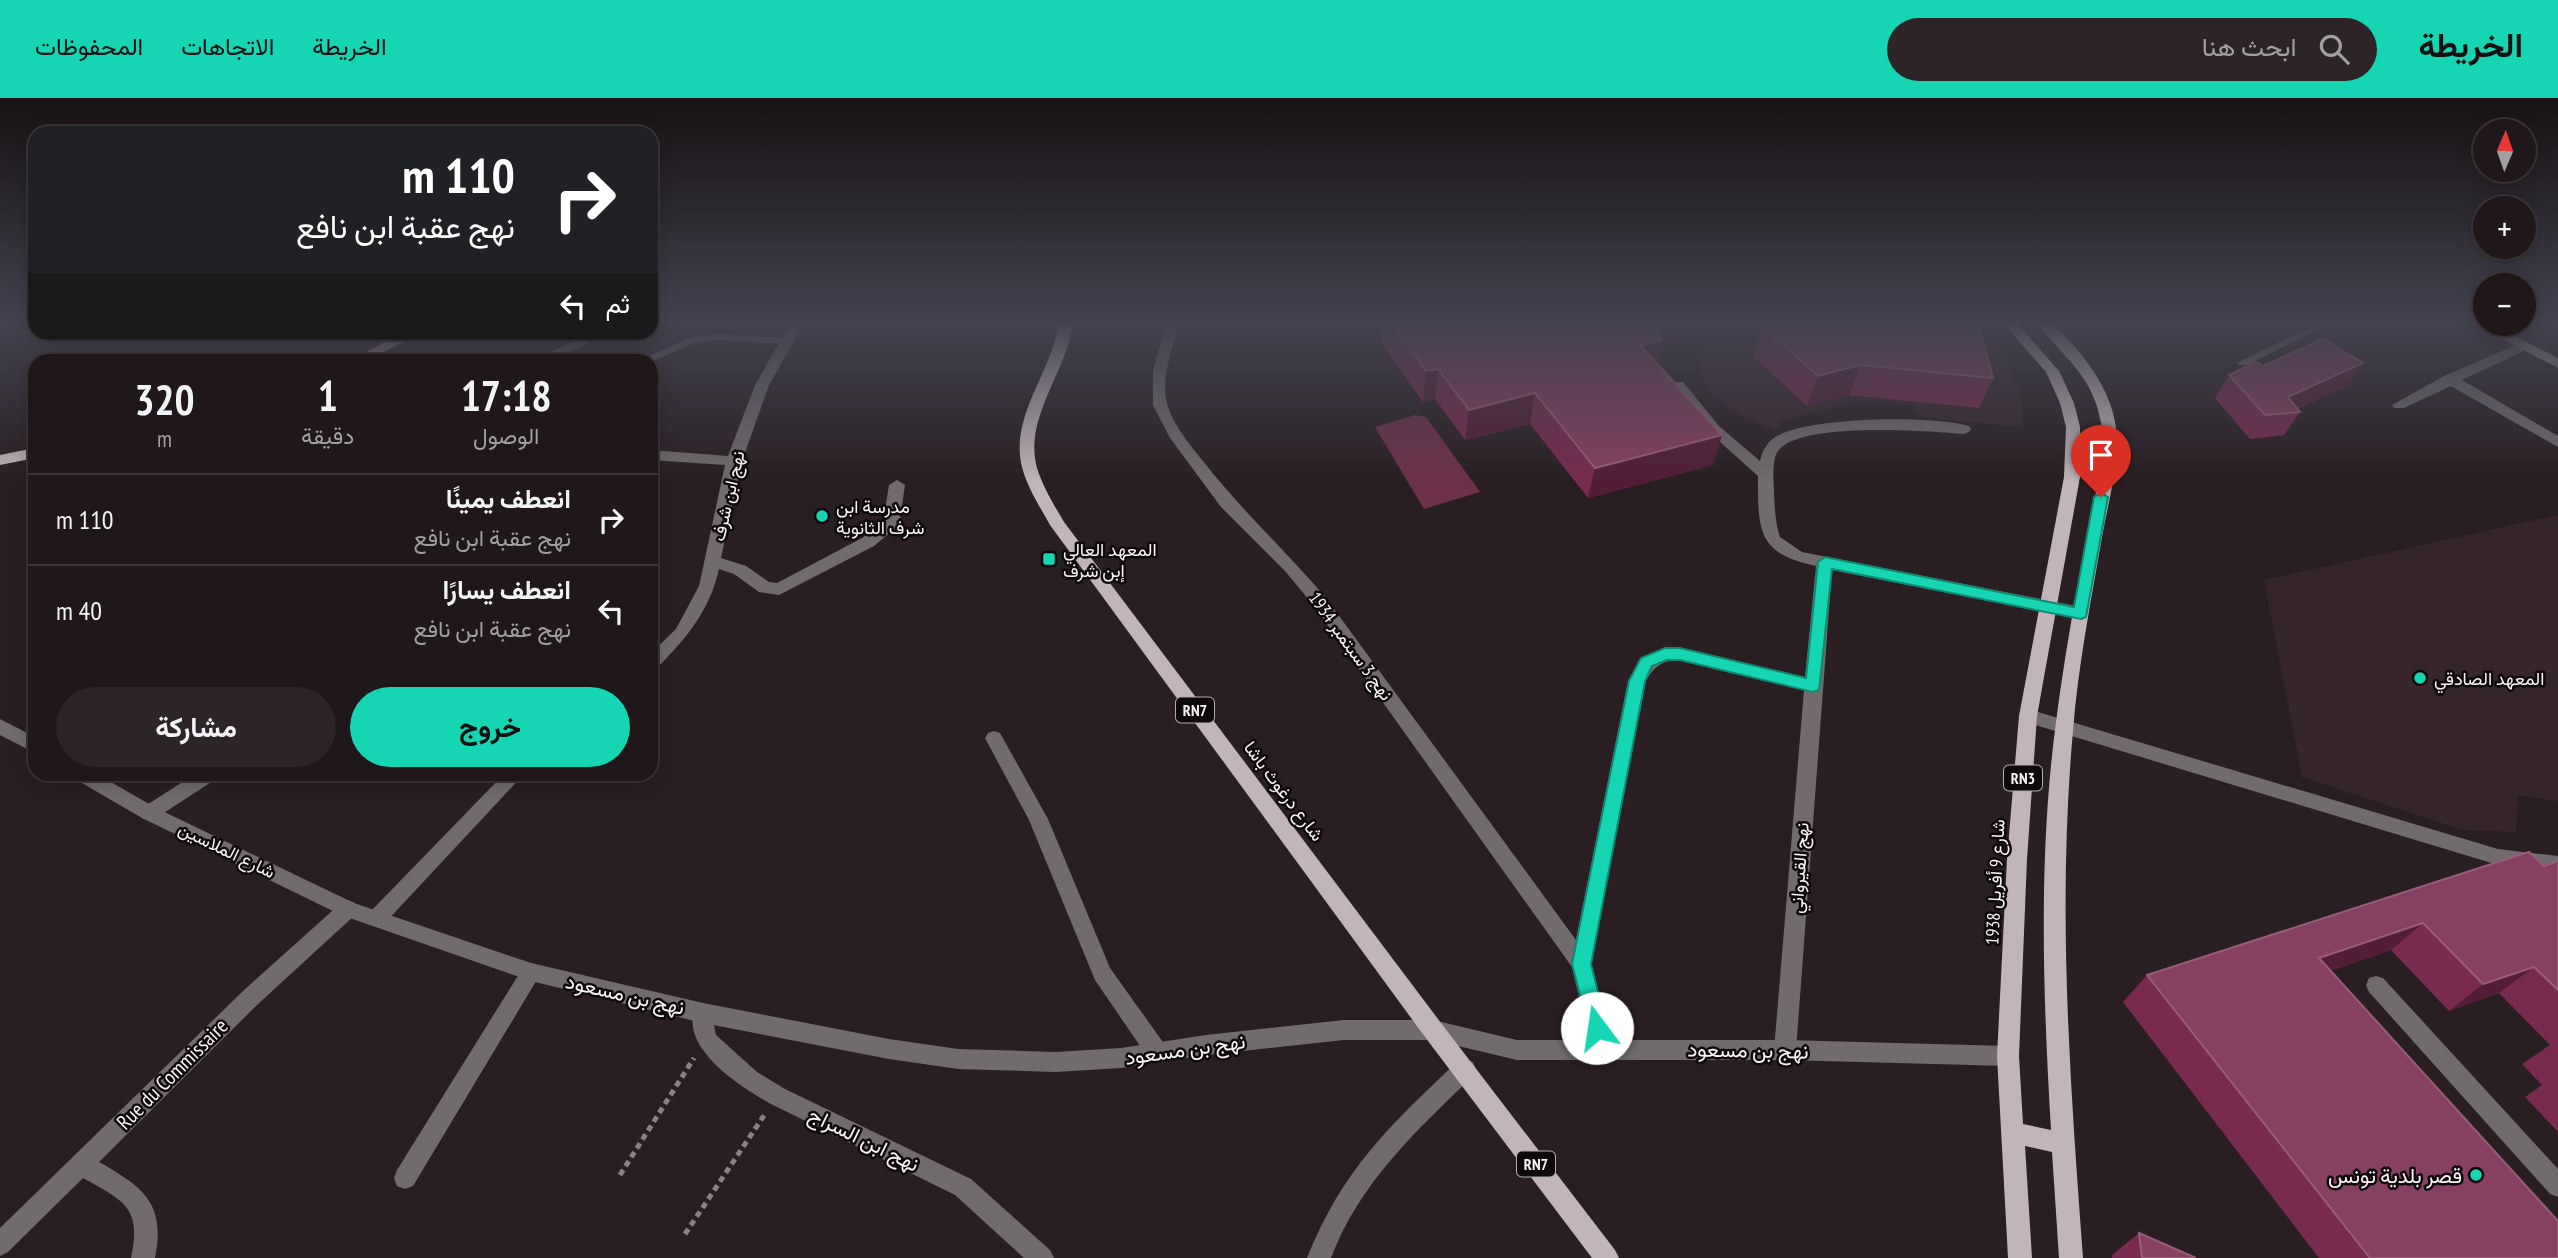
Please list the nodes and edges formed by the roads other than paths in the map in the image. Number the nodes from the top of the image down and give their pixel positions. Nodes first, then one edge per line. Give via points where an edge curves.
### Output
1 (767, 376) edge
2 (1049, 376) edge
3 (1160, 376) edge
4 (2054, 376) edge
5 (2089, 376) edge
6 (2455, 376) edge
7 (2449, 379) junction
8 (1678, 385) edge
9 (2399, 405) dead end
10 (1964, 429) dead end
11 (2558, 442) edge
12 (0, 452) edge
13 (28, 452) edge
14 (28, 454) edge
15 (658, 456) edge
16 (0, 460) edge
17 (734, 461) junction
18 (1766, 474) junction
19 (897, 485) dead end
20 (713, 561) junction
21 (1825, 562) junction
22 (2048, 607) junction
23 (2081, 614) junction
24 (658, 656) edge
25 (1813, 685) junction
26 (2028, 716) junction
27 (0, 726) edge
28 (2064, 726) junction
29 (994, 738) dead end
30 (28, 742) edge
31 (94, 781) edge
32 (198, 781) edge
33 (509, 781) edge
34 (149, 813) junction
35 (2558, 864) edge
36 (348, 909) junction
37 (377, 918) junction
38 (1581, 964) junction
39 (531, 972) junction
40 (2376, 985) dead end
41 (703, 1013) junction
42 (1433, 1030) junction
43 (1602, 1049) junction
44 (1785, 1050) junction
45 (1157, 1052) junction
46 (2007, 1056) junction
47 (1465, 1069) junction
48 (2012, 1133) junction
49 (2063, 1143) junction
50 (82, 1165) junction
51 (405, 1178) dead end
52 (2558, 1186) edge
53 (0, 1244) edge
54 (1039, 1257) edge
55 (143, 1258) edge
56 (1319, 1258) edge
57 (1607, 1258) edge
58 (2020, 1258) edge
59 (2071, 1258) edge

1 - 17 street, نهج ابن شرف
2 - 42 main road, شارع درغوث باشا / RN7 via 1025,442 1032,481 1058,525
3 - 38 street, نهج 3 سبتمبر 1934 via 1160,405 1177,438 1227,503 1320,603
4 - 22 main road, شارع 9 أفريل 1938 / RN3 via 2073,426 2072,477
5 - 23 main road, RN3 via 2108,425 2105,474
6 - 7 street
7 - 9 street
7 - 11 street
8 - 18 street via 1714,429
10 - 18 street via 1899,425 1809,430 1784,437 1771,449
12 - 13 main road
14 - 16 main road
15 - 17 street
17 - 20 street, نهج ابن شرف
18 - 21 street via 1768,532 1773,542 1785,552
19 - 20 street via 891,525 779,589 765,589 740,570
20 - 24 street, نهج ابن شرف via 707,586 682,633
21 - 22 street
21 - 25 street, نهج القيرواني
22 - 23 street
22 - 26 main road, شارع 9 أفريل 1938 / RN3
23 - 28 main road, RN3
25 - 38 street via 1680,654 1646,662 1637,681
25 - 44 street, نهج القيرواني
26 - 28 street
26 - 46 main road, شارع 9 أفريل 1938 / RN3
27 - 30 street
28 - 35 street via 2498,857
28 - 49 main road, RN3 via 2052,926
29 - 45 street via 1038,819 1102,973
31 - 34 street, شارع الملاسين
32 - 34 street
33 - 37 street
34 - 36 street, شارع الملاسين
36 - 37 street, شارع الملاسين
36 - 50 street, Rue du Commissaire via 250,998
37 - 39 street, نهج بن مسعود
38 - 43 street
39 - 41 street, نهج بن مسعود
39 - 51 street
40 - 52 street
41 - 45 street, نهج بن مسعود via 958,1059 1056,1062
41 - 54 street, نهج ابن السراج via 706,1040 748,1079 963,1187
42 - 43 street, نهج بن مسعود via 1517,1050
42 - 45 street, نهج بن مسعود via 1345,1030
42 - 47 main road, شارع درغوث باشا / RN7
43 - 44 street, نهج بن مسعود
44 - 46 street, نهج بن مسعود
46 - 48 main road, شارع 9 أفريل 1938 / RN3
47 - 56 street via 1395,1136 1345,1199
47 - 57 main road, شارع درغوث باشا / RN7
48 - 49 main road
48 - 58 main road, شارع 9 أفريل 1938 / RN3
49 - 59 main road, RN3
50 - 53 street, Rue du Commissaire
50 - 55 street via 127,1191 145,1211 149,1226

